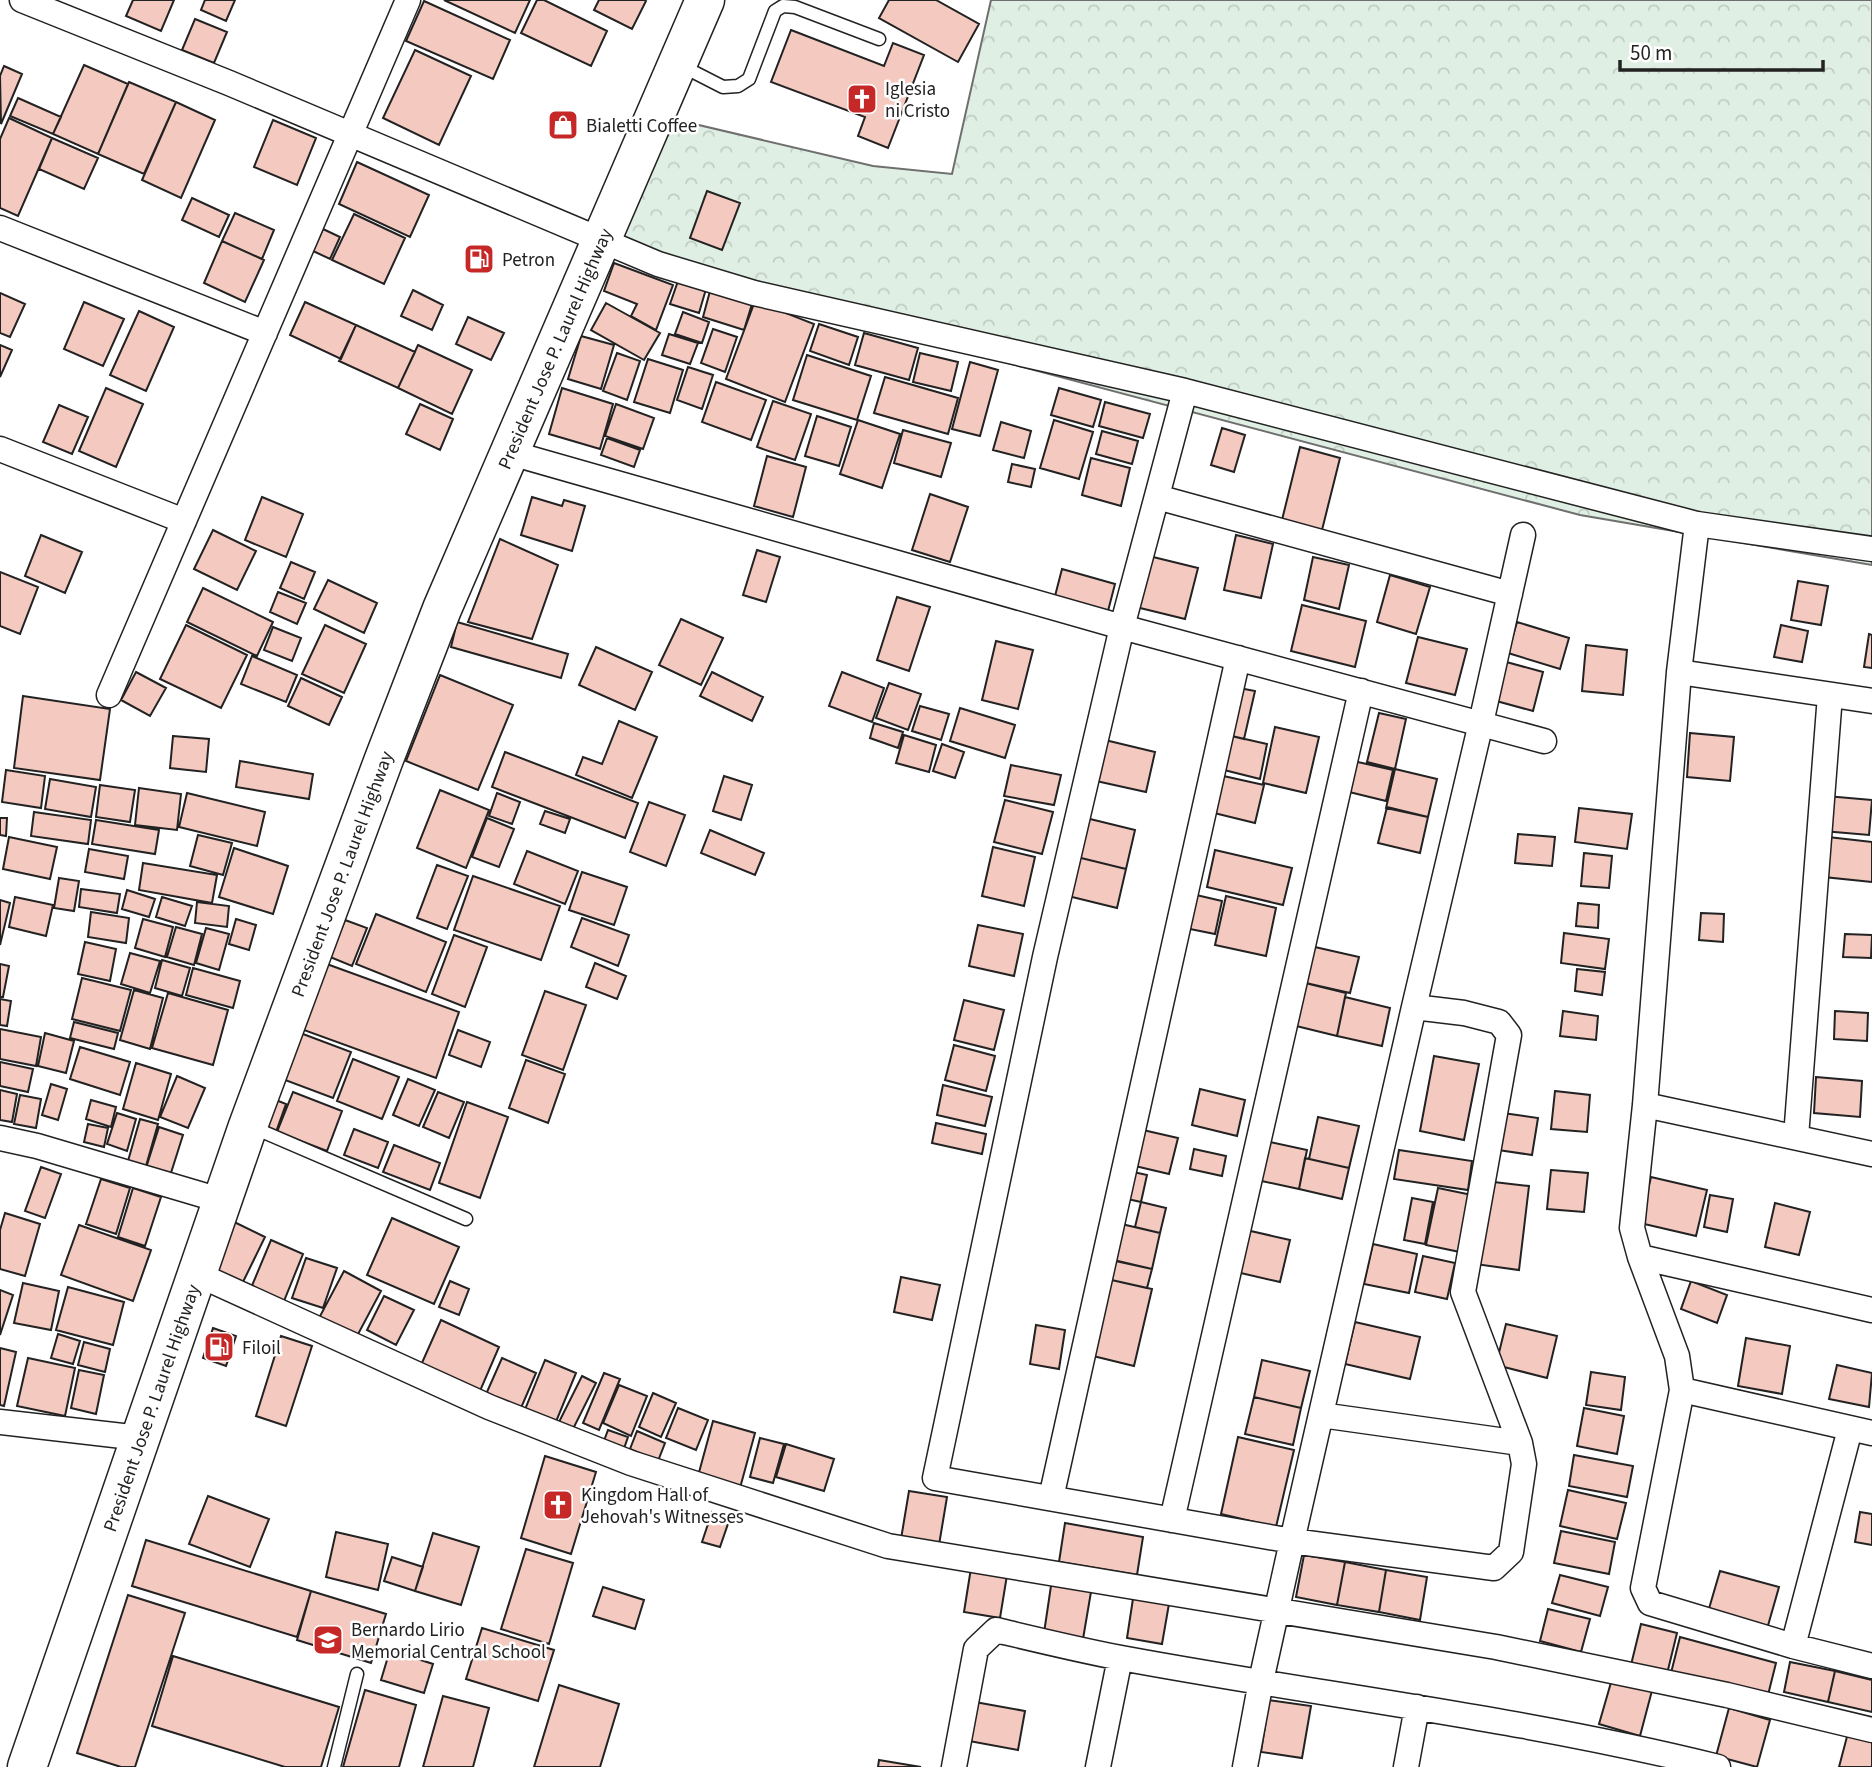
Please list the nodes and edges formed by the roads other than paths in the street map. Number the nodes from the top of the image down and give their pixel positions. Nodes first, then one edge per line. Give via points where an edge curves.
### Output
1 (22, 0) edge
2 (408, 0) edge
3 (705, 0) edge
4 (879, 39) dead end
5 (677, 63) junction
6 (350, 135) junction
7 (0, 228) edge
8 (601, 239) junction
9 (265, 333) junction
10 (1185, 391) junction
11 (511, 453) junction
12 (3, 457) edge
13 (1157, 497) junction
14 (184, 521) junction
15 (1697, 524) junction
16 (1523, 535) dead end
17 (1872, 549) edge
18 (1510, 594) junction
19 (1122, 626) junction
20 (1238, 658) junction
21 (1679, 673) junction
22 (1361, 691) junction
23 (109, 695) dead end
24 (1830, 695) junction
25 (1872, 701) edge
26 (1481, 723) junction
27 (1544, 741) dead end
28 (1414, 1007) junction
29 (1645, 1105) junction
30 (248, 1126) junction
31 (1796, 1137) junction
32 (0, 1138) edge
33 (1872, 1154) edge
34 (223, 1201) junction
35 (466, 1219) dead end
36 (1640, 1257) junction
37 (197, 1274) junction
38 (1872, 1310) edge
39 (1682, 1390) junction
40 (1321, 1415) junction
41 (0, 1422) edge
42 (1861, 1431) edge
43 (140, 1438) junction
44 (1520, 1443) junction
45 (1051, 1498) junction
46 (1172, 1520) junction
47 (1292, 1541) junction
48 (1277, 1611) junction
49 (1793, 1646) junction
50 (1120, 1658) junction
51 (1872, 1666) edge
52 (357, 1674) dead end
53 (1261, 1681) junction
54 (1417, 1707) junction
55 (1872, 1730) edge
56 (32, 1764) edge
57 (334, 1767) edge
58 (954, 1767) edge
59 (1098, 1767) edge
60 (1245, 1767) edge
61 (1406, 1767) edge
62 (1718, 1767) edge

1 - 6 street
2 - 6 street
3 - 5 highway, President Jose P. Laurel Highway
4 - 5 lane via 783,6 775,11 749,79 738,86 723,87
5 - 8 highway, President Jose P. Laurel Highway
6 - 8 street
6 - 9 street
7 - 9 street
8 - 10 street via 658,264 754,293
8 - 11 highway, President Jose P. Laurel Highway
9 - 14 street
10 - 13 street
10 - 15 street
11 - 19 street
11 - 30 highway, President Jose P. Laurel Highway via 442,609
12 - 14 street
13 - 18 street
13 - 19 street
14 - 23 street
15 - 17 street
15 - 21 street
16 - 18 street
18 - 26 street
19 - 20 street
19 - 45 street via 1045,957 935,1478
20 - 22 street
20 - 45 street
21 - 24 street
21 - 29 street
22 - 26 street
22 - 46 street
24 - 25 street
24 - 31 street
26 - 27 street
26 - 28 street
28 - 40 street
28 - 44 street via 1499,1022 1509,1035 1463,1292
29 - 31 street
29 - 36 street via 1632,1228
30 - 34 highway, President Jose P. Laurel Highway
30 - 35 lane
31 - 33 street
32 - 34 street
34 - 37 highway, President Jose P. Laurel Highway
36 - 38 street
36 - 39 street via 1677,1356
37 - 43 highway, President Jose P. Laurel Highway
37 - 48 street via 489,1407 631,1463 888,1546
39 - 42 street
39 - 49 street via 1643,1588 1650,1603
40 - 44 street
40 - 47 street
41 - 43 street
42 - 49 street
43 - 56 highway, President Jose P. Laurel Highway
44 - 47 street via 1524,1464 1511,1552 1494,1568
45 - 46 street
46 - 47 street
47 - 48 street
48 - 53 street
48 - 55 street via 1496,1647
49 - 51 street
50 - 53 street
50 - 58 street via 996,1630 976,1648
50 - 59 street
52 - 57 lane
53 - 54 street
53 - 60 street
54 - 61 street
54 - 62 street

